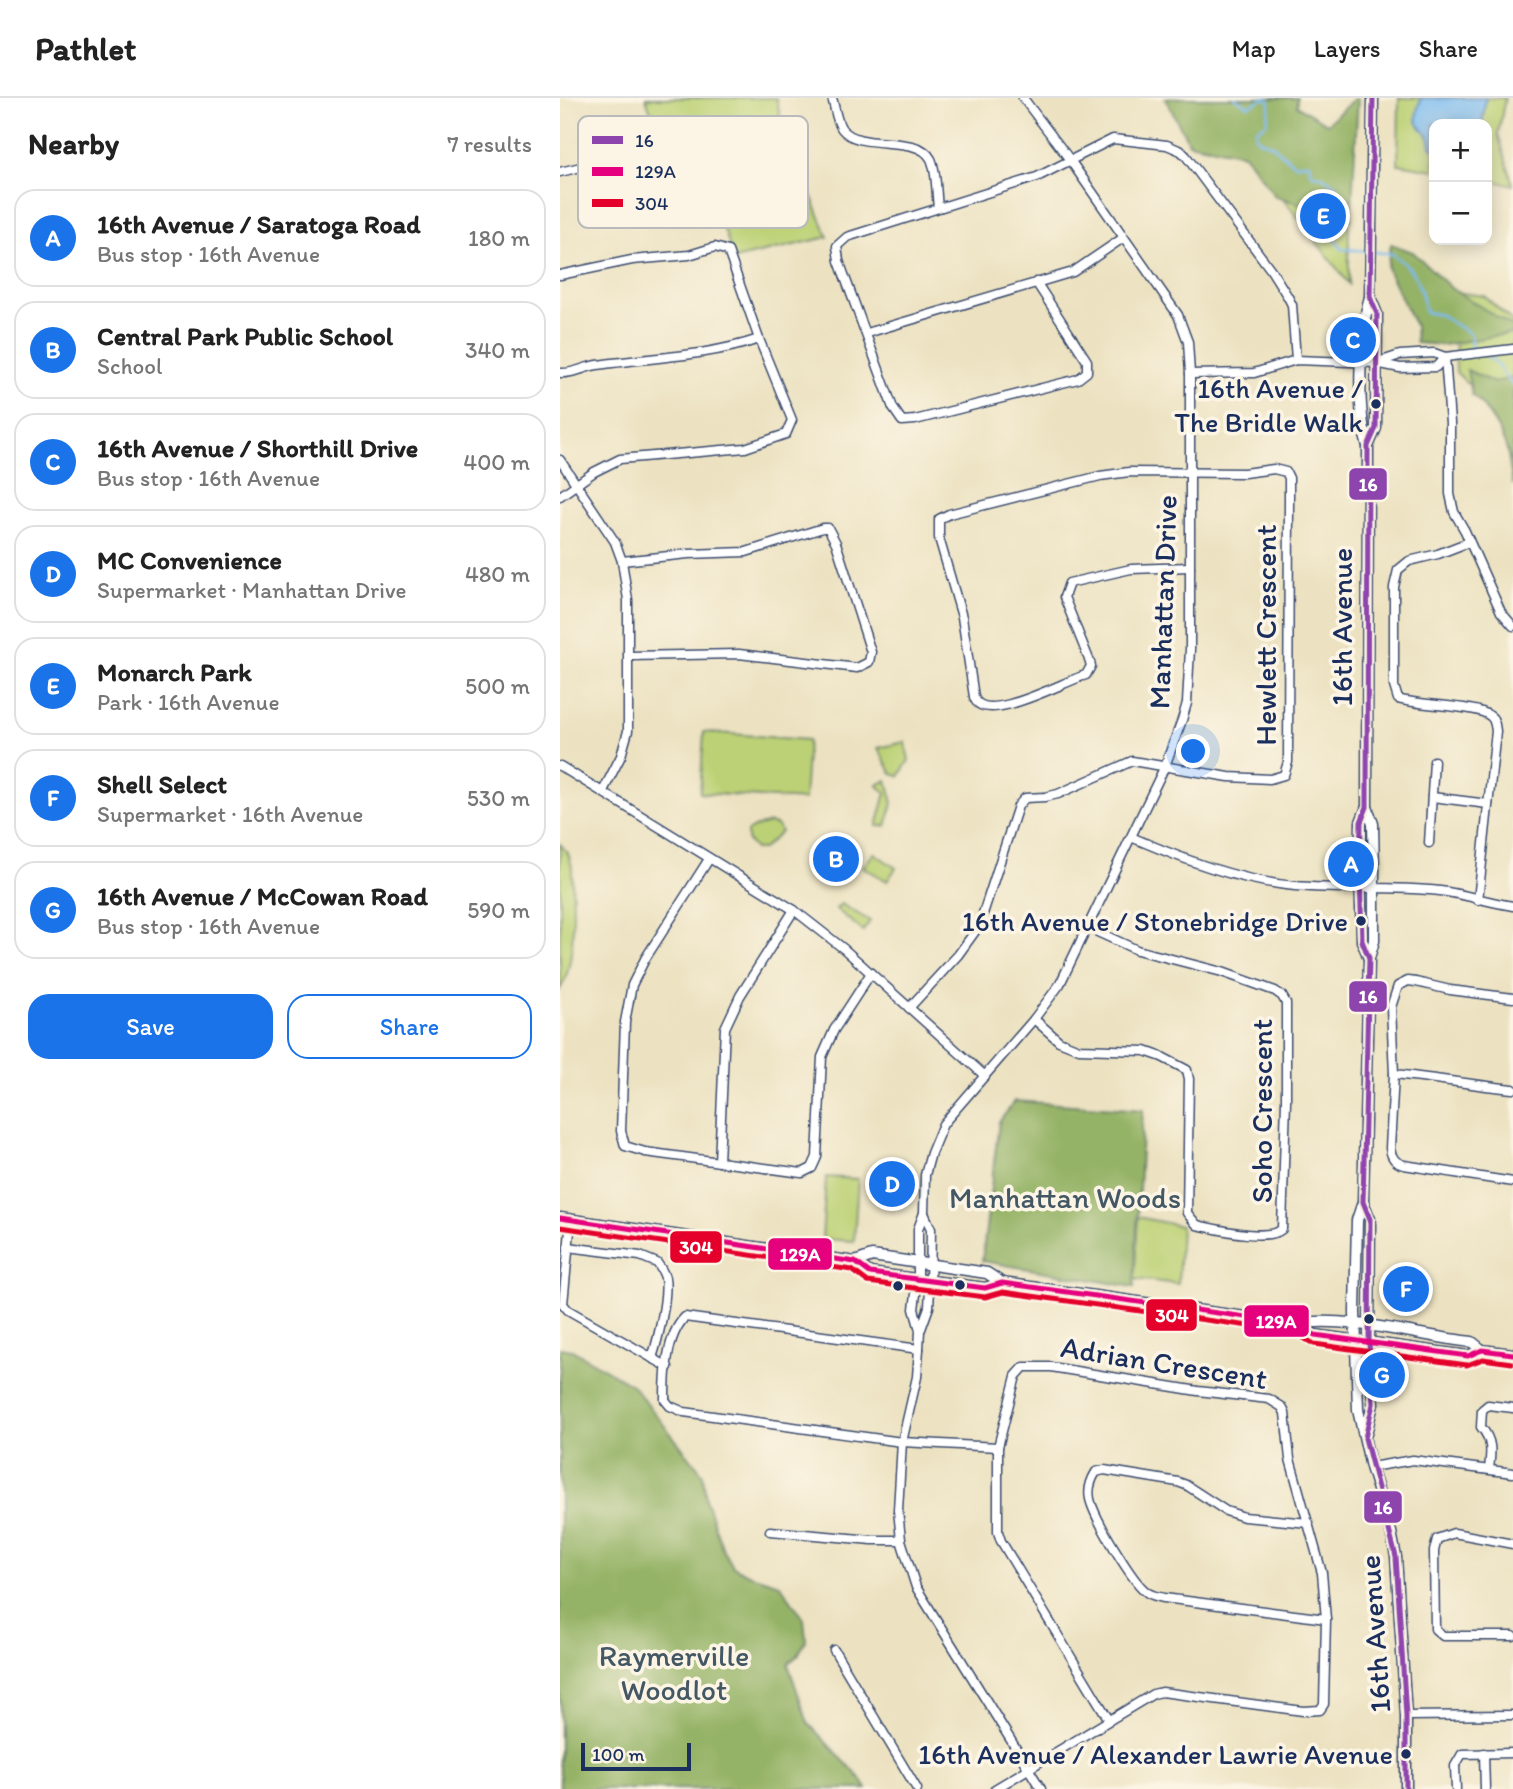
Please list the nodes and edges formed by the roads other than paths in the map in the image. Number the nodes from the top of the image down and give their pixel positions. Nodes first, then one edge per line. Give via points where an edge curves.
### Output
1 (832, 98) edge
2 (1023, 98) edge
3 (1373, 98) edge
4 (1070, 160) junction
5 (578, 168) edge
6 (560, 172) edge
7 (938, 207) junction
8 (1123, 238) junction
9 (560, 275) edge
10 (1036, 282) junction
11 (1370, 297) junction
12 (867, 333) junction
13 (759, 338) junction
14 (1513, 349) edge
15 (1445, 357) junction
16 (1296, 360) junction
17 (1362, 363) junction
18 (1376, 363) junction
19 (560, 373) edge
20 (1190, 374) junction
21 (1368, 446) junction
22 (560, 460) edge
23 (1190, 472) junction
24 (576, 485) junction
25 (560, 496) edge
26 (1469, 542) junction
27 (622, 561) junction
28 (1190, 567) junction
29 (1513, 626) edge
30 (629, 656) junction
31 (1434, 761) dead end
32 (560, 765) edge
33 (1165, 766) junction
34 (603, 790) junction
35 (1432, 797) junction
36 (1488, 804) junction
37 (1367, 807) junction
38 (1131, 836) junction
39 (1429, 843) dead end
40 (709, 859) junction
41 (1361, 887) junction
42 (1374, 887) junction
43 (1478, 900) junction
44 (1513, 906) edge
45 (794, 910) junction
46 (1089, 929) junction
47 (1369, 958) junction
48 (871, 973) junction
49 (1513, 998) edge
50 (909, 1008) junction
51 (1034, 1019) junction
52 (1394, 1074) junction
53 (985, 1076) junction
54 (1513, 1089) edge
55 (719, 1162) junction
56 (1513, 1182) edge
57 (1363, 1202) junction
58 (924, 1213) junction
59 (560, 1218) edge
60 (572, 1220) junction
61 (568, 1247) junction
62 (855, 1262) junction
63 (918, 1264) junction
64 (930, 1265) junction
65 (918, 1279) junction
66 (930, 1281) junction
67 (1002, 1283) junction
68 (1296, 1324) junction
69 (1356, 1325) junction
70 (1369, 1327) junction
71 (920, 1330) junction
72 (1356, 1341) junction
73 (1369, 1343) junction
74 (919, 1349) junction
75 (1482, 1350) junction
76 (1513, 1354) edge
77 (652, 1358) junction
78 (668, 1367) junction
79 (1513, 1408) edge
80 (1365, 1438) junction
81 (902, 1442) junction
82 (998, 1447) junction
83 (1371, 1467) junction
84 (1489, 1469) junction
85 (1513, 1473) edge
86 (1309, 1523) junction
87 (770, 1531) dead end
88 (901, 1540) junction
89 (1513, 1544) edge
90 (1326, 1619) junction
91 (1513, 1636) edge
92 (834, 1650) dead end
93 (1513, 1715) edge
94 (1406, 1716) junction
95 (1109, 1720) junction
96 (1484, 1753) junction
97 (1513, 1753) edge
98 (1028, 1769) junction
99 (917, 1789) edge
100 (995, 1789) edge
101 (1041, 1789) edge
102 (1406, 1789) edge
103 (1456, 1789) edge
104 (1485, 1789) edge

1 - 7 street via 840,126 850,136 926,153
2 - 4 street, Manhattan Drive
3 - 11 main road, 16th Avenue
4 - 7 street via 1037,177
4 - 8 street, Manhattan Drive
4 - 16 street via 1114,139 1181,150 1288,297
5 - 6 street
7 - 12 street via 847,237 837,246
8 - 10 street via 1080,268
8 - 20 street, Manhattan Drive via 1178,315 1188,342
9 - 13 street via 722,248 731,258
10 - 12 street
10 - 12 street via 1087,361 1087,372 1077,379 902,421 893,408
11 - 17 main road, 16th Avenue via 1364,316
11 - 18 main road, 16th Avenue via 1377,314
13 - 19 street via 705,353
13 - 24 street via 792,420 786,434 745,448 620,459
14 - 15 street
15 - 18 street via 1434,353 1400,355
15 - 18 street via 1436,367
15 - 26 street via 1450,494
16 - 17 street
16 - 20 street via 1254,373
17 - 18 street
17 - 21 main road, 16th Avenue via 1362,427
18 - 21 main road, 16th Avenue via 1376,428
20 - 23 street, Manhattan Drive
21 - 37 main road, 16th Avenue
22 - 24 street
23 - 28 street, Manhattan Drive
23 - 28 street via 1100,476 941,517 939,538 962,617 975,702 988,708 1011,704 1086,675 1090,662 1064,597 1069,583 1131,569
23 - 33 street, Hewlett Crescent via 1282,470 1289,478 1288,762 1284,775 1270,779
24 - 25 street
24 - 27 street via 609,531
26 - 29 street via 1501,611
26 - 36 street via 1409,561 1398,570 1394,686 1398,699 1489,714 1494,720
27 - 30 street
27 - 30 street via 746,552 828,528 871,652 869,662 857,668 738,653
28 - 33 street, Manhattan Drive via 1187,703
30 - 34 street via 628,731
31 - 35 street
32 - 34 street
33 - 38 street, Manhattan Drive
33 - 50 street via 1132,761 1058,794 1025,799 1018,806 979,926
34 - 40 street
35 - 36 street
35 - 39 street
36 - 43 street
37 - 41 main road, 16th Avenue via 1361,822
37 - 42 main road, 16th Avenue via 1373,824
38 - 41 street via 1182,859 1272,883
38 - 46 street, Manhattan Drive
40 - 45 street
40 - 55 street via 632,985 625,1022 621,1131 625,1146 632,1149
41 - 42 street
41 - 47 main road, 16th Avenue via 1362,941
42 - 43 street via 1440,891
42 - 47 main road, 16th Avenue via 1374,941
43 - 44 street
45 - 48 street
45 - 55 street via 725,1028
46 - 51 street, Manhattan Drive via 1060,985
46 - 51 street, Soho Crescent via 1137,950 1222,972 1282,996 1286,1003 1286,1088 1282,1229 1277,1234 1256,1234 1196,1226 1190,1220 1187,1070 1145,1051 1079,1049 1059,1041
47 - 57 main road, 16th Avenue
48 - 50 street
48 - 55 street via 822,1057 817,1157 812,1168 802,1173
49 - 52 street via 1403,983 1391,1007
50 - 53 street
51 - 53 street, Manhattan Drive
52 - 54 street
52 - 56 street via 1390,1148 1399,1164
53 - 58 street, Manhattan Drive via 956,1107 936,1138 925,1175
57 - 69 main road, 16th Avenue via 1357,1220
57 - 70 main road, 16th Avenue via 1370,1219
58 - 63 street, Manhattan Drive via 918,1230
58 - 64 street, Manhattan Drive via 931,1229
59 - 60 main road
60 - 61 street
60 - 62 main road
61 - 77 street via 566,1308
61 - 77 street via 640,1256 657,1263 665,1278
62 - 63 main road via 872,1256
62 - 65 main road via 870,1273
63 - 64 main road
63 - 65 street, Manhattan Drive
64 - 66 street, Manhattan Drive
64 - 67 main road via 986,1273
65 - 66 main road
65 - 71 street, Manhattan Drive via 914,1309
66 - 67 main road via 985,1289
66 - 71 street, Manhattan Drive via 929,1307
67 - 68 main road
68 - 69 main road via 1315,1320
68 - 72 main road via 1315,1335
69 - 70 main road
69 - 72 main road, 16th Avenue
70 - 73 main road, 16th Avenue
70 - 75 main road via 1472,1342
71 - 74 street
72 - 73 main road
72 - 80 main road, 16th Avenue
73 - 75 main road via 1468,1356
73 - 80 main road, 16th Avenue via 1373,1404
74 - 78 street via 685,1317 673,1334
74 - 81 street
75 - 76 main road
77 - 78 street
78 - 81 street via 666,1400 684,1412
79 - 84 street via 1488,1405 1482,1410 1481,1427 1491,1446
80 - 83 main road, 16th Avenue
81 - 82 street
81 - 88 street
82 - 86 street, Adrian Crescent via 1016,1376 1024,1367 1269,1399 1285,1413 1290,1459
82 - 95 street, Adrian Crescent via 1001,1541
83 - 84 street via 1413,1460
83 - 94 main road, 16th Avenue via 1396,1557
84 - 85 street
86 - 90 street, Adrian Crescent via 1322,1573
86 - 90 street via 1244,1517 1166,1479 1104,1470 1096,1472 1090,1489 1096,1515 1137,1584 1148,1593
87 - 88 street
88 - 98 street via 916,1587
89 - 91 street via 1454,1533 1437,1539 1434,1551 1435,1629 1443,1636
90 - 95 street, Adrian Crescent via 1324,1704 1320,1710 1162,1692
92 - 99 street
93 - 94 street
94 - 102 main road, 16th Avenue
95 - 98 street, Adrian Crescent
96 - 97 street
96 - 103 street via 1462,1754 1455,1766
96 - 104 street
98 - 100 street, Adrian Crescent
98 - 101 street

